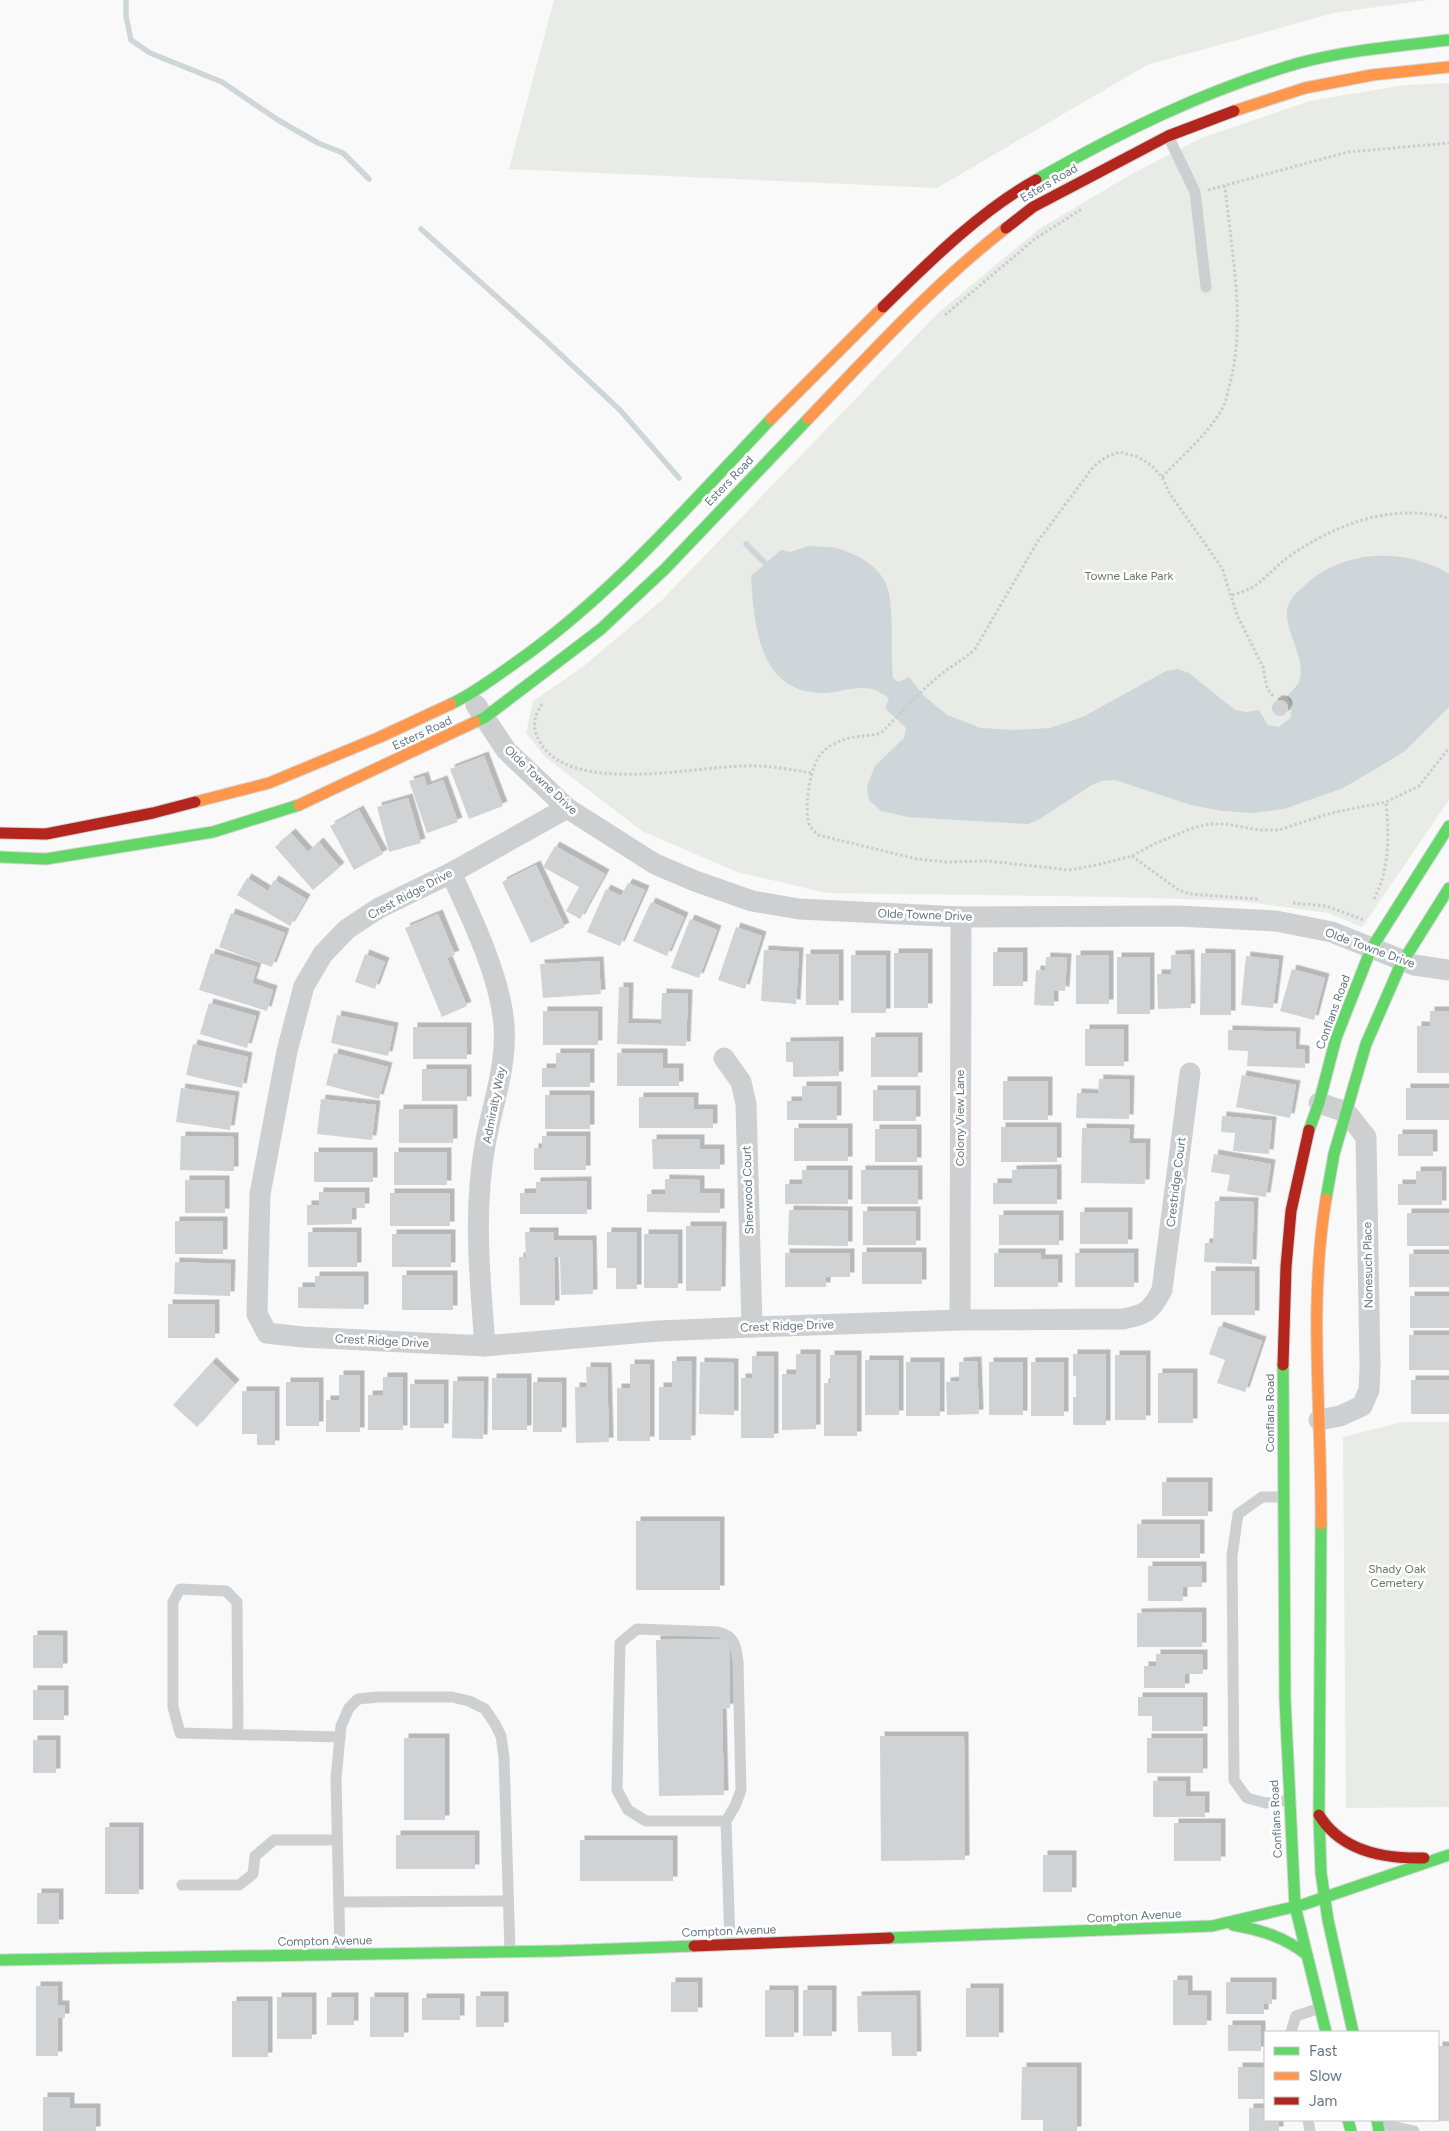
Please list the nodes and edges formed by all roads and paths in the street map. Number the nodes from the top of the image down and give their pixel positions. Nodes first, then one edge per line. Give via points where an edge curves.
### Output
1 (1449, 40) edge
2 (1449, 67) edge
3 (1160, 114) junction
4 (1168, 136) junction
5 (1449, 143) edge
6 (1085, 207) dead end
7 (1206, 287) dead end
8 (941, 319) dead end
9 (1162, 477) junction
10 (1449, 519) edge
11 (1232, 595) junction
12 (470, 695) junction
13 (1273, 696) dead end
14 (546, 697) dead end
15 (484, 718) junction
16 (1449, 748) edge
17 (811, 773) junction
18 (1386, 802) junction
19 (567, 808) junction
20 (1449, 826) edge
21 (0, 833) edge
22 (1132, 856) junction
23 (0, 857) edge
24 (451, 873) junction
25 (1449, 888) edge
26 (1267, 900) dead end
27 (1287, 902) dead end
28 (1373, 902) dead end
29 (1367, 914) dead end
30 (960, 917) junction
31 (1371, 949) junction
32 (1404, 960) junction
33 (1449, 970) edge
34 (724, 1058) dead end
35 (1190, 1073) dead end
36 (1319, 1103) junction
37 (1346, 1112) junction
38 (1162, 1290) joint
39 (960, 1320) junction
40 (752, 1327) junction
41 (486, 1346) junction
42 (1319, 1420) junction
43 (1283, 1497) junction
44 (238, 1734) junction
45 (340, 1737) junction
46 (1289, 1800) junction
47 (1319, 1815) junction
48 (726, 1822) junction
49 (337, 1840) junction
50 (1445, 1856) edge
51 (182, 1885) dead end
52 (1325, 1898) junction
53 (508, 1901) junction
54 (339, 1902) junction
55 (1295, 1906) junction
56 (1224, 1924) junction
57 (730, 1944) junction
58 (510, 1952) junction
59 (340, 1954) junction
60 (1307, 1955) junction
61 (0, 1960) edge
62 (1320, 2008) junction
63 (1291, 2031) edge
64 (1326, 2031) edge
65 (1353, 2031) edge
66 (1378, 2125) edge
67 (1414, 2131) edge

1 - 3 street, Esters Road via 1368,49 1300,63
2 - 4 street, Esters Road via 1372,75 1305,88
3 - 4 street
3 - 12 street, Esters Road via 1021,188 967,230 917,274 805,384 646,550 584,609 545,642
4 - 7 lane via 1195,192
4 - 15 street, Esters Road via 1033,207 984,245 883,340 665,569 600,629
5 - 9 path via 1348,152 1225,186 1238,346 1233,374 1223,408
6 - 8 path via 1036,238
9 - 11 path via 1170,494 1222,568
9 - 17 path via 1138,457 1120,452 1094,466 1038,540 975,649 962,662 942,673 881,733 855,735 834,743 819,756
10 - 11 path via 1419,513 1388,514 1354,522 1325,534 1289,556 1248,591
11 - 13 path via 1236,615 1263,667 1267,688
12 - 15 street, Olde Towne Drive
12 - 21 street, Esters Road via 269,783 153,813 46,834
14 - 17 path via 535,715 534,732 543,748 560,761 581,770 652,775 698,768 745,766
15 - 19 street, Olde Towne Drive via 506,750
15 - 23 street, Esters Road via 306,803 213,832 46,858
16 - 18 path via 1419,786
17 - 22 path via 807,801 810,826 818,835 917,859 946,862 988,861 1069,870
18 - 22 path via 1331,813 1279,830 1209,824 1154,844
18 - 28 path via 1387,857
19 - 24 street, Crest Ridge Drive
19 - 30 street, Olde Towne Drive via 655,864 695,882 752,901 799,909
20 - 31 street, Conflans Road
22 - 26 path via 1189,894
24 - 41 street, Admiralty Way via 485,951 504,1024 498,1091 485,1146 479,1200 479,1264
24 - 41 street, Crest Ridge Drive via 379,908 347,929 323,954 304,986 287,1051 260,1194 256,1314 267,1333
25 - 32 street
27 - 29 path via 1326,906 1365,920
30 - 31 street, Olde Towne Drive via 1178,916 1276,921 1332,932
30 - 39 street, Colony View Lane
31 - 32 street, Olde Towne Drive
31 - 36 street, Conflans Road via 1336,1038
32 - 33 street, Olde Towne Drive via 1414,965
32 - 37 street via 1366,1044
34 - 40 street, Sherwood Court via 741,1082 746,1104
35 - 38 street, Crestridge Court
36 - 37 street
36 - 43 street, Conflans Road via 1310,1125 1291,1212 1283,1364
37 - 42 street via 1334,1154 1318,1270
37 - 42 street, Nonesuch Place via 1366,1137 1369,1390 1362,1406 1340,1416
38 - 39 street, Crest Ridge Drive via 1154,1306 1140,1316 1123,1319
39 - 40 street, Crest Ridge Drive
40 - 41 street, Crest Ridge Drive via 658,1331
42 - 47 street
43 - 46 street, Conflans Road
43 - 46 lane via 1262,1497 1238,1514 1232,1556 1234,1780 1247,1798 1266,1803
44 - 44 lane via 180,1733 172,1707 174,1602 180,1589 226,1591 238,1602
44 - 45 lane
45 - 49 lane via 336,1778
45 - 53 lane via 349,1708 358,1699 452,1697 486,1709 502,1736
46 - 55 street, Conflans Road
47 - 50 street via 1330,1831 1346,1842 1373,1853 1403,1859
47 - 52 street
48 - 48 lane via 646,1821 628,1810 616,1790 620,1643 637,1629 718,1632 727,1634 735,1642 741,1790
48 - 57 lane
49 - 51 lane via 274,1840 255,1856 253,1874 239,1885
49 - 54 lane
50 - 52 street, Compton Avenue
52 - 55 street, Compton Avenue
52 - 65 street
53 - 54 lane
53 - 58 lane
54 - 59 lane
55 - 56 street, Compton Avenue
55 - 60 street, Conflans Road
56 - 57 street, Compton Avenue
56 - 60 street via 1279,1936 1294,1943
57 - 58 street, Compton Avenue
58 - 59 street, Compton Avenue
59 - 61 street, Compton Avenue
60 - 62 street, Conflans Road
62 - 63 lane via 1296,2016
62 - 64 street, Conflans Road
66 - 67 lane

